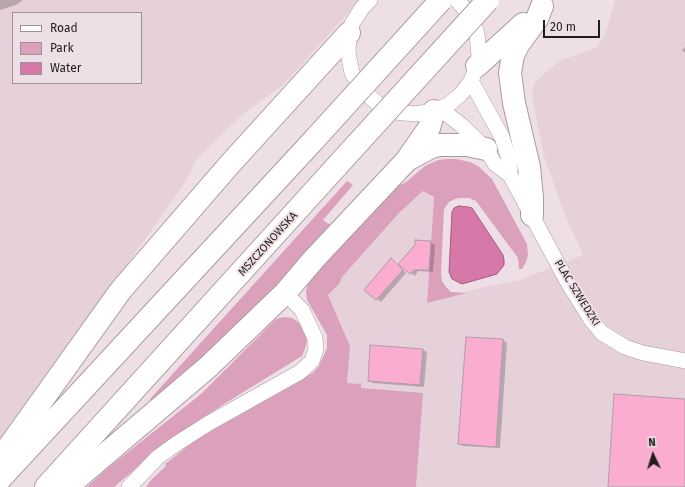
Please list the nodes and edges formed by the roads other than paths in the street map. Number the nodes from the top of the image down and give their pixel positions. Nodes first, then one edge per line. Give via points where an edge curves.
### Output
1 (370, 0) edge
2 (441, 0) edge
3 (457, 0) edge
4 (488, 0) edge
5 (545, 3) edge
6 (349, 33) junction
7 (474, 74) junction
8 (437, 110) junction
9 (486, 150) junction
10 (406, 161) junction
11 (510, 175) junction
12 (532, 215) junction
13 (285, 293) junction
14 (685, 361) edge
15 (0, 459) edge
16 (0, 479) edge
17 (46, 487) edge
18 (67, 487) edge
19 (129, 487) edge

1 - 6 street via 362,8
2 - 16 main road, bridge
3 - 7 street via 474,24 479,45
4 - 17 main road, MSZCZONOWSKA, bridge
5 - 7 main road
5 - 12 main road via 515,50 510,73 514,103 529,167
6 - 8 street via 348,53 352,73 369,97 395,112 415,114
6 - 15 main road via 230,164 121,290
7 - 8 street via 461,94
7 - 11 street via 502,137 510,162
8 - 9 street via 460,124
8 - 10 main road via 429,128
9 - 10 main road via 467,145 439,145 424,150
9 - 11 street via 495,164
10 - 13 main road
11 - 12 street, PLAC SZWEDZKI
12 - 14 street, PLAC SZWEDZKI via 567,281 602,333 625,347
13 - 18 main road via 208,367
13 - 19 street via 302,310 315,338 316,349 312,361 300,372 176,444 158,457

